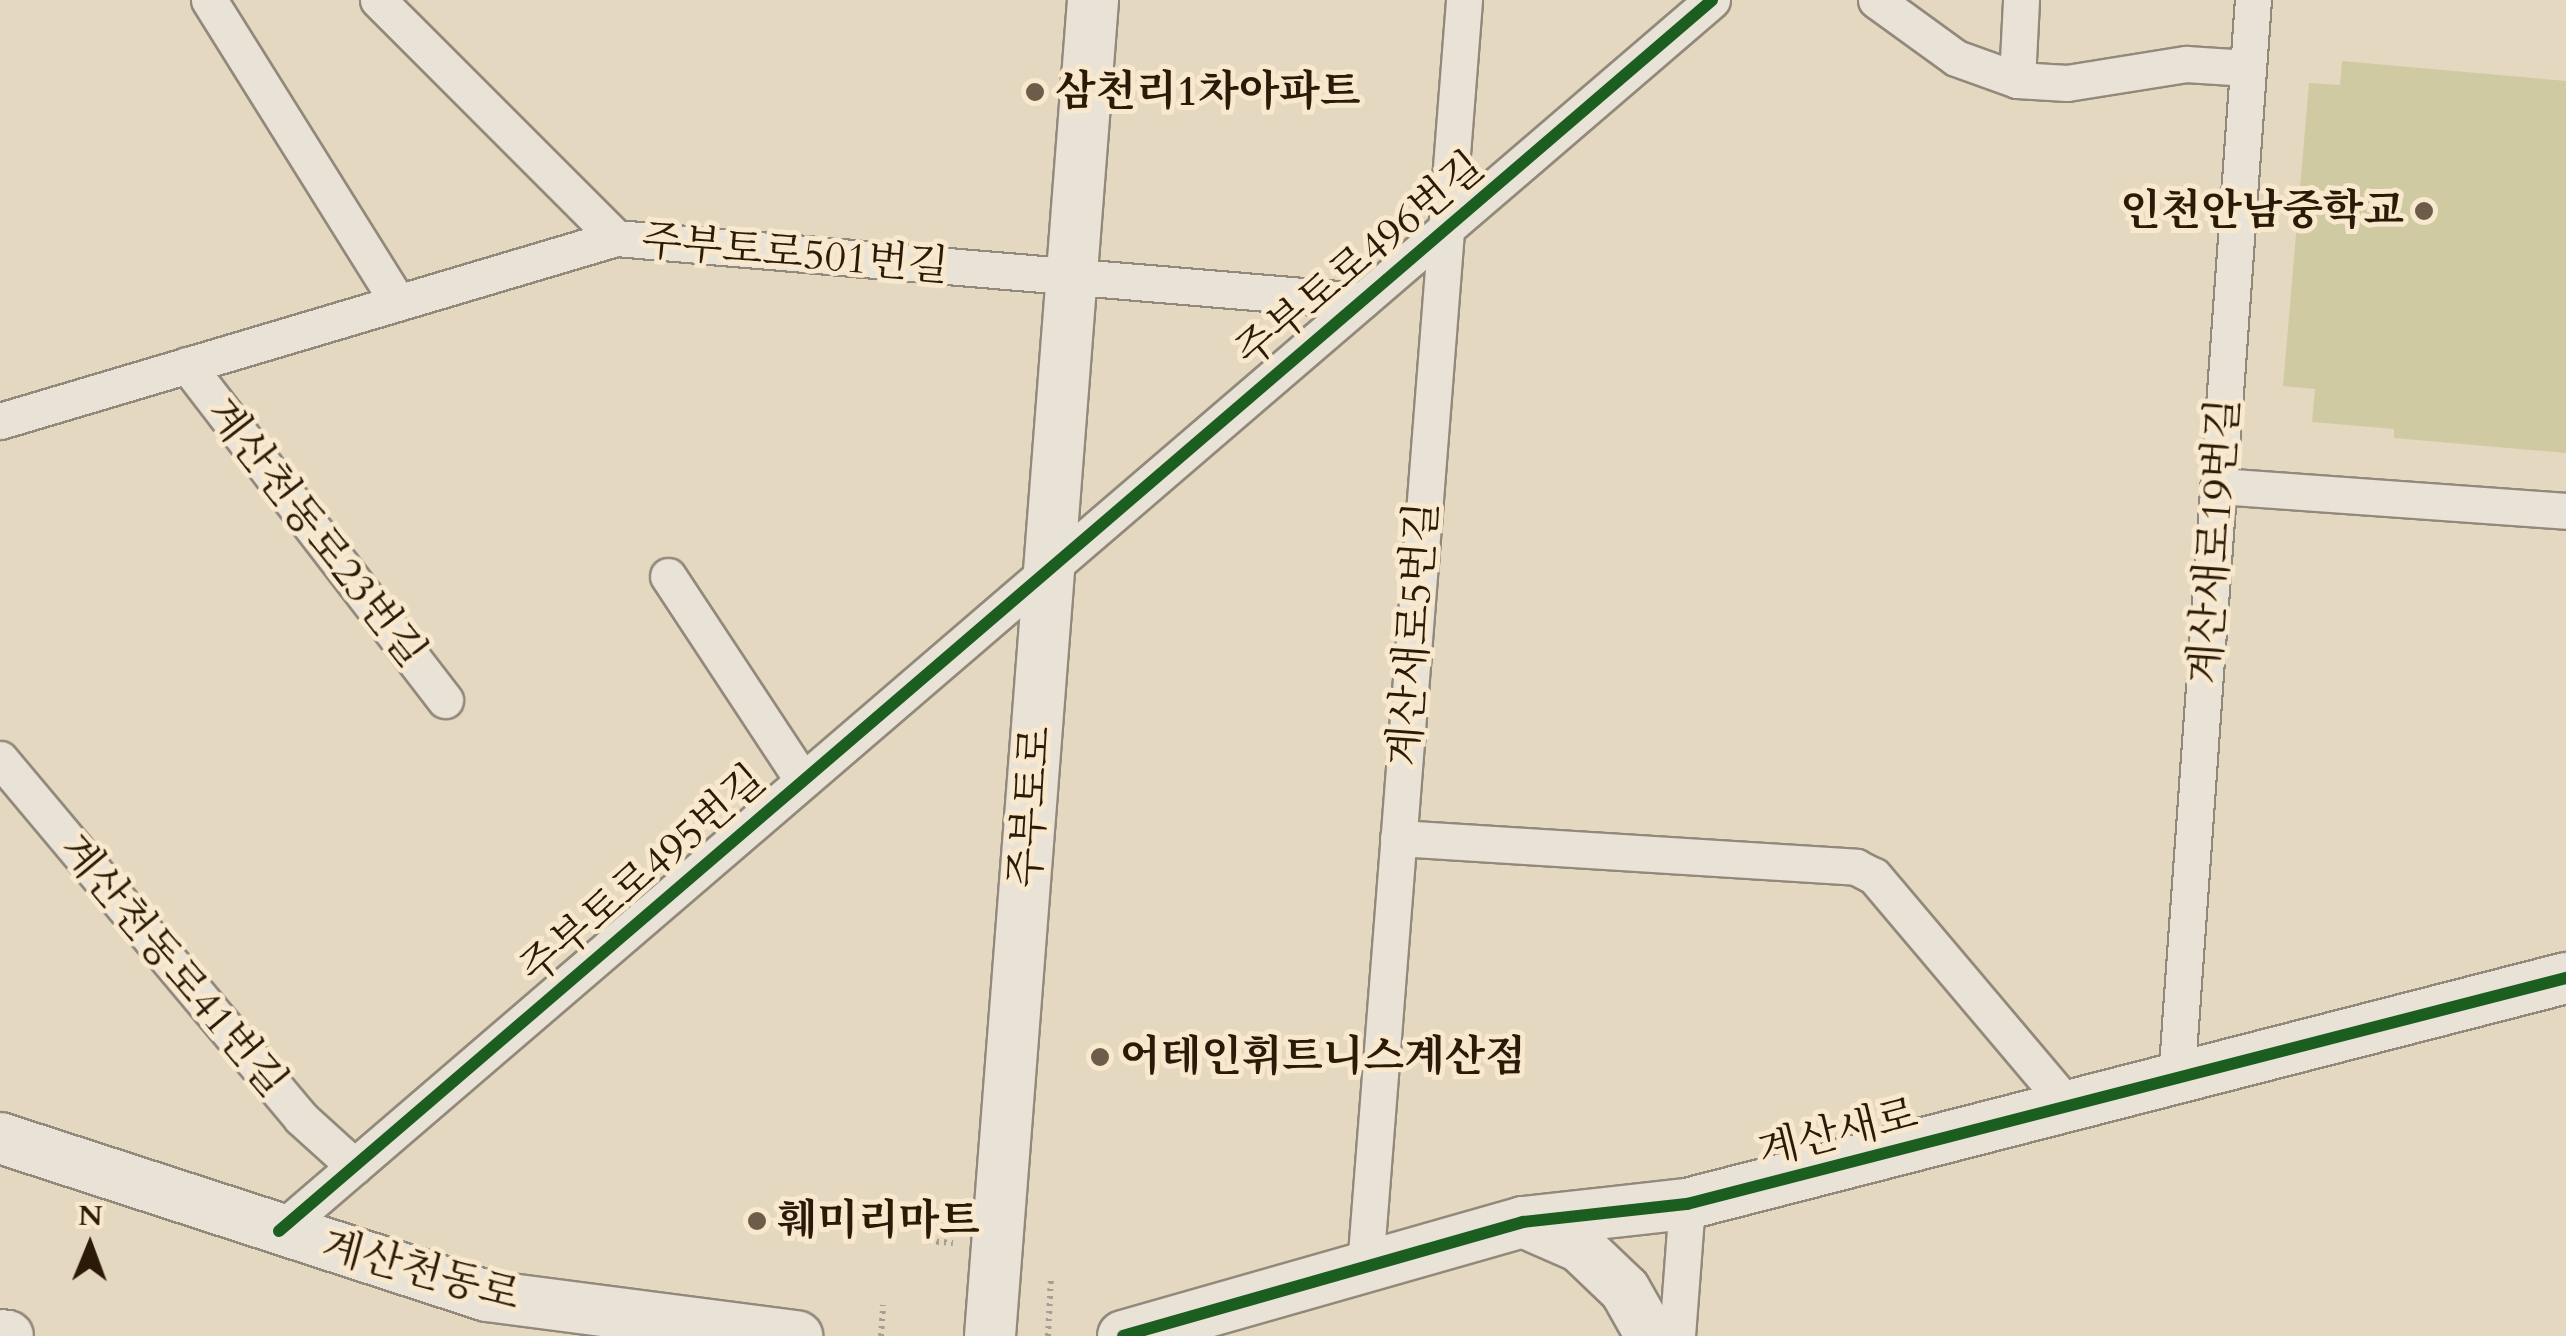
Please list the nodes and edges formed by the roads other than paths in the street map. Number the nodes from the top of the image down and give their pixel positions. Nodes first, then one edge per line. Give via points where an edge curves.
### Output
1 (208, 0) edge
2 (378, 0) edge
3 (1093, 0) edge
4 (1464, 0) edge
5 (1712, 0) edge
6 (1876, 0) edge
7 (2021, 0) edge
8 (2253, 0) edge
9 (2248, 68) junction
10 (2017, 80) junction
11 (1446, 230) junction
12 (616, 238) junction
13 (1071, 277) junction
14 (1361, 301) junction
15 (398, 303) junction
16 (187, 366) junction
17 (0, 421) edge
18 (2218, 486) junction
19 (2566, 511) edge
20 (1049, 569) junction
21 (668, 576) dead end
22 (445, 700) dead end
23 (0, 760) edge
24 (803, 781) junction
25 (1398, 838) junction
26 (2566, 978) edge
27 (2176, 1081) junction
28 (2071, 1109) junction
29 (0, 1138) edge
30 (354, 1166) junction
31 (1686, 1204) junction
32 (1523, 1222) junction
33 (279, 1231) junction
34 (1365, 1267) junction
35 (0, 1335) edge
36 (8, 1336) edge
37 (796, 1336) edge
38 (990, 1336) edge
39 (1123, 1336) edge
40 (1651, 1336) edge
41 (1677, 1336) edge

1 - 15 street
2 - 12 street, 주부토로501번길
3 - 13 street, 주부토로
4 - 11 street, 계산새로5번길
5 - 11 street, 주부토로496번길
6 - 10 street via 1956,58
7 - 10 street
8 - 9 street, 계산새로19번길
9 - 10 street via 2186,64 2068,83
9 - 18 street, 계산새로19번길
11 - 14 street, 주부토로496번길
11 - 25 street, 계산새로5번길
12 - 13 street, 주부토로501번길
12 - 15 street, 계산천동로23번길
13 - 14 street
13 - 20 street, 주부토로
14 - 20 street, 주부토로496번길
15 - 16 street, 계산천동로23번길
16 - 17 street, 계산천동로23번길
16 - 22 street, 계산천동로23번길 via 359,597
18 - 19 street
18 - 27 street, 계산새로19번길
20 - 24 street, 주부토로495번길
20 - 38 street, 주부토로
21 - 24 street
23 - 30 street, 계산천동로41번길 via 301,1118
24 - 30 street, 주부토로495번길
25 - 28 street via 1856,867 1874,876
25 - 34 street, 계산새로5번길
26 - 27 street, 계산새로
27 - 28 street, 계산새로
28 - 31 street, 계산새로
29 - 33 street, 계산천동로
30 - 33 street, 주부토로495번길
31 - 32 street, 계산새로
31 - 41 street
32 - 34 street, 계산새로
32 - 40 street via 1580,1247 1624,1290
33 - 37 street, 계산천동로 via 487,1296
34 - 39 street, 계산새로
35 - 36 street

